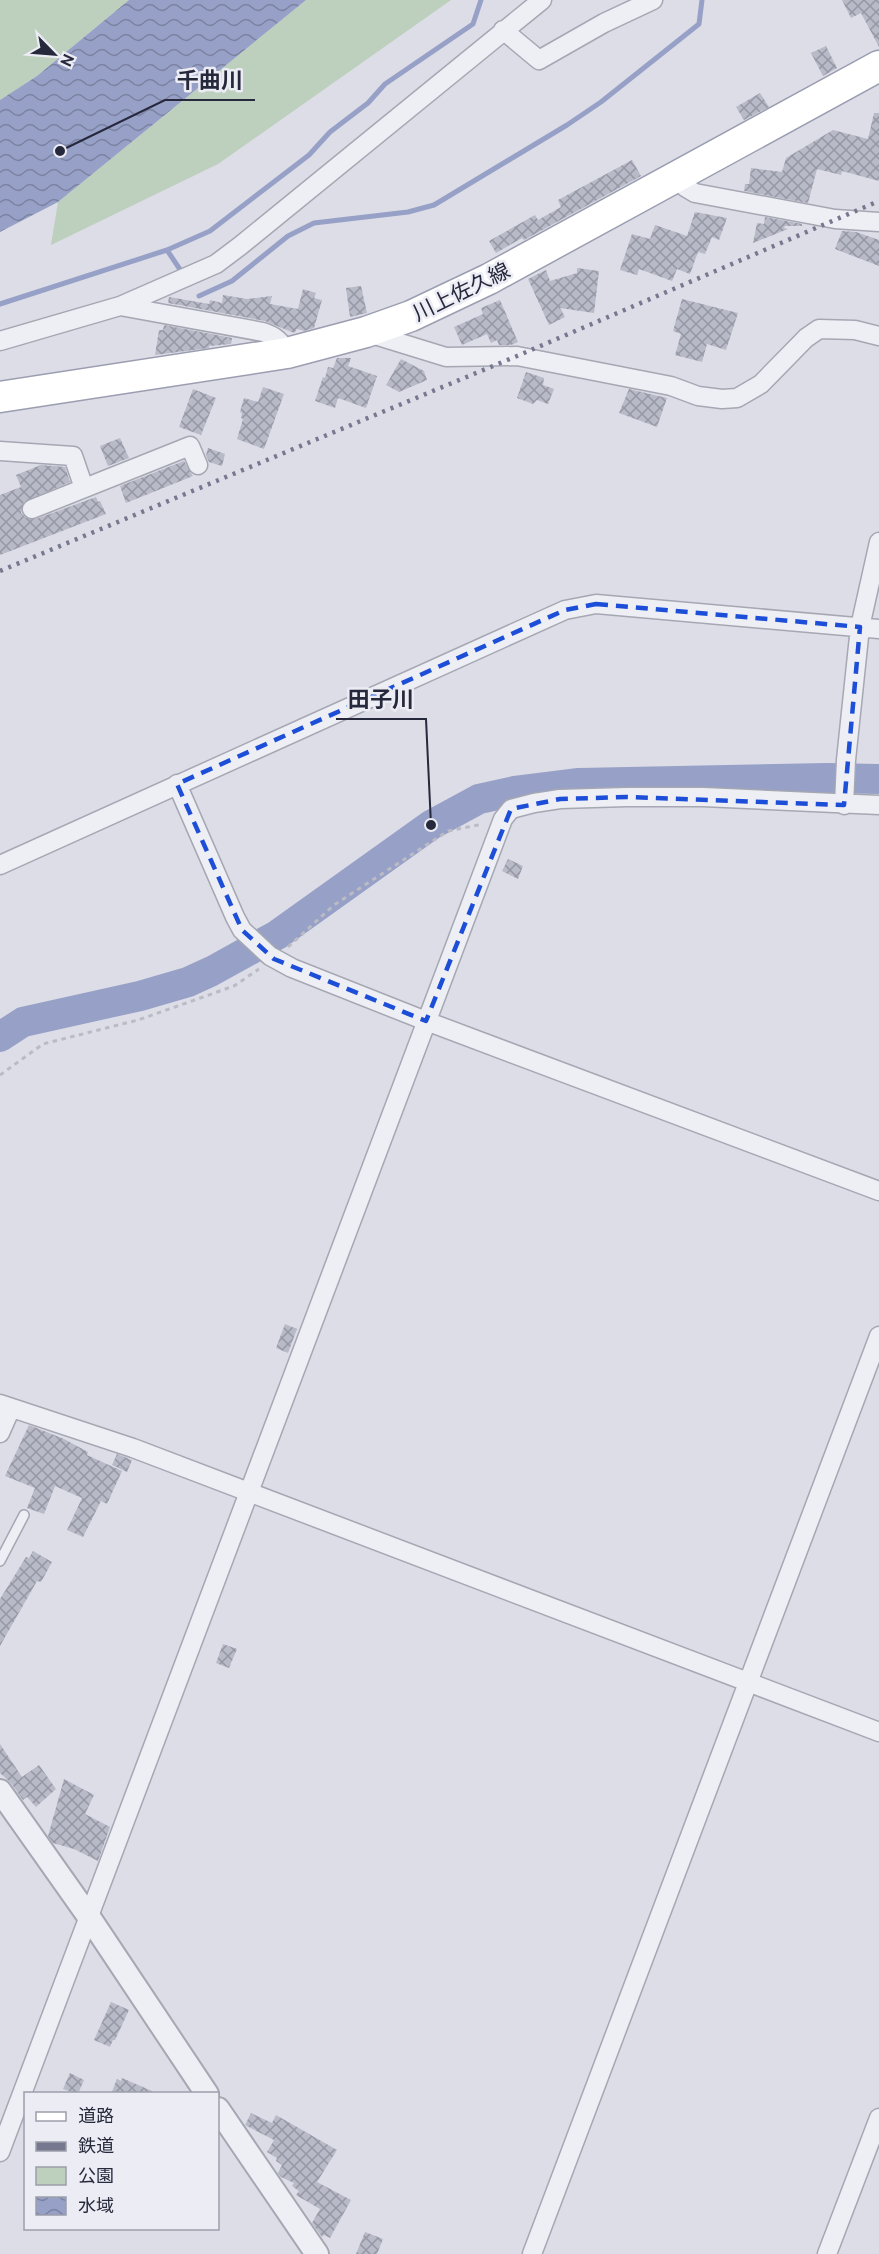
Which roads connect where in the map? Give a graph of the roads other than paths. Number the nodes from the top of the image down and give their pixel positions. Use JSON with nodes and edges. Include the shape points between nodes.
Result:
{"nodes":[{"id":1,"x":542,"y":0,"type":"edge"},
{"id":2,"x":654,"y":0,"type":"edge"},
{"id":3,"x":503,"y":30,"type":"junction"},
{"id":4,"x":879,"y":66,"type":"edge"},
{"id":5,"x":677,"y":177,"type":"junction"},
{"id":6,"x":879,"y":222,"type":"edge"},
{"id":7,"x":120,"y":306,"type":"junction"},
{"id":8,"x":366,"y":332,"type":"junction"},
{"id":9,"x":879,"y":336,"type":"edge"},
{"id":10,"x":0,"y":341,"type":"edge"},
{"id":11,"x":287,"y":353,"type":"junction"},
{"id":12,"x":0,"y":397,"type":"edge"},
{"id":13,"x":0,"y":451,"type":"edge"},
{"id":14,"x":198,"y":465,"type":"dead end"},
{"id":15,"x":84,"y":488,"type":"junction"},
{"id":16,"x":32,"y":509,"type":"dead end"},
{"id":17,"x":879,"y":542,"type":"edge"},
{"id":18,"x":860,"y":627,"type":"junction"},
{"id":19,"x":879,"y":629,"type":"edge"},
{"id":20,"x":177,"y":784,"type":"junction"},
{"id":21,"x":844,"y":800,"type":"junction"},
{"id":22,"x":879,"y":805,"type":"edge"},
{"id":23,"x":0,"y":865,"type":"edge"},
{"id":24,"x":426,"y":1021,"type":"junction"},
{"id":25,"x":879,"y":1191,"type":"edge"},
{"id":26,"x":879,"y":1336,"type":"edge"},
{"id":27,"x":6,"y":1406,"type":"edge"},
{"id":28,"x":0,"y":1432,"type":"edge"},
{"id":29,"x":250,"y":1493,"type":"junction"},
{"id":30,"x":24,"y":1515,"type":"dead end"},
{"id":31,"x":0,"y":1561,"type":"edge"},
{"id":32,"x":750,"y":1683,"type":"junction"},
{"id":33,"x":879,"y":1732,"type":"edge"},
{"id":34,"x":0,"y":1791,"type":"edge"},
{"id":35,"x":88,"y":1917,"type":"junction"},
{"id":36,"x":206,"y":2092,"type":"edge"},
{"id":37,"x":219,"y":2110,"type":"edge"},
{"id":38,"x":879,"y":2118,"type":"edge"},
{"id":39,"x":0,"y":2152,"type":"edge"},
{"id":40,"x":317,"y":2254,"type":"edge"},
{"id":41,"x":532,"y":2254,"type":"edge"},
{"id":42,"x":826,"y":2254,"type":"edge"}],
"edges":[{"from":1,"to":3,"type":"street"},
{"from":2,"to":3,"type":"street","via":[[539,60]]},
{"from":3,"to":7,"type":"street","via":[[216,264]]},
{"from":4,"to":5,"type":"main road","name":"川上佐久線"},
{"from":5,"to":6,"type":"street","via":[[695,193],[835,219]]},
{"from":5,"to":8,"type":"main road","name":"川上佐久線","via":[[489,279]]},
{"from":7,"to":10,"type":"street"},
{"from":7,"to":11,"type":"street","via":[[263,332],[273,335]]},
{"from":8,"to":9,"type":"street","via":[[446,357],[517,356],[722,399],[737,398],[761,384],[819,329],[855,330]]},
{"from":8,"to":11,"type":"main road","name":"川上佐久線"},
{"from":11,"to":12,"type":"main road","name":"川上佐久線"},
{"from":13,"to":15,"type":"street","via":[[73,456]]},
{"from":14,"to":15,"type":"street","via":[[190,446]]},
{"from":15,"to":16,"type":"street"},
{"from":17,"to":18,"type":"street"},
{"from":18,"to":19,"type":"street"},
{"from":18,"to":20,"type":"street","via":[[596,604],[566,610]]},
{"from":18,"to":21,"type":"street"},
{"from":20,"to":23,"type":"street"},
{"from":20,"to":24,"type":"street","via":[[242,930],[270,956],[292,968]]},
{"from":21,"to":22,"type":"street"},
{"from":21,"to":24,"type":"street","via":[[627,797],[560,799],[511,809],[503,819]]},
{"from":24,"to":25,"type":"street"},
{"from":24,"to":29,"type":"street"},
{"from":26,"to":32,"type":"street"},
{"from":27,"to":28,"type":"street"},
{"from":27,"to":29,"type":"street","via":[[133,1448]]},
{"from":29,"to":32,"type":"street"},
{"from":29,"to":35,"type":"street"},
{"from":30,"to":31,"type":"lane"},
{"from":32,"to":33,"type":"street"},
{"from":32,"to":41,"type":"street"},
{"from":34,"to":35,"type":"street"},
{"from":35,"to":36,"type":"street"},
{"from":35,"to":39,"type":"street"},
{"from":37,"to":40,"type":"street"},
{"from":38,"to":42,"type":"street"}]}
